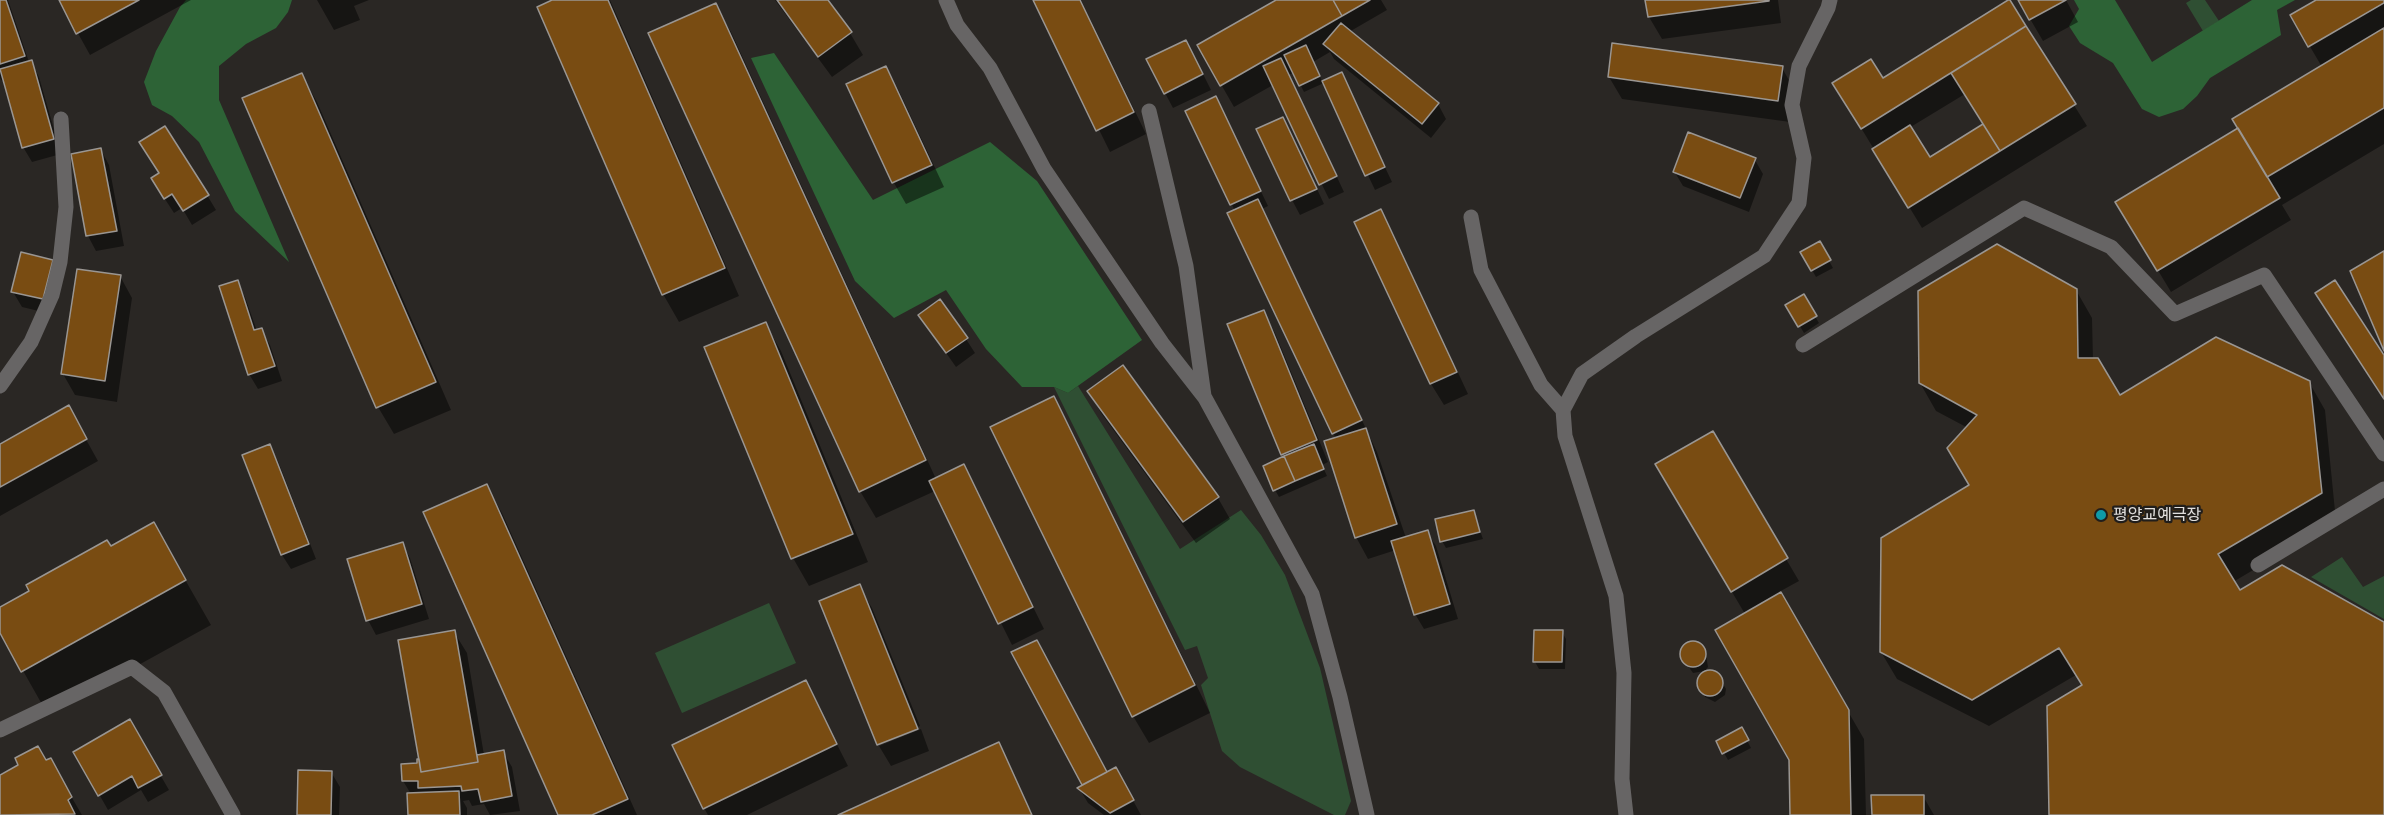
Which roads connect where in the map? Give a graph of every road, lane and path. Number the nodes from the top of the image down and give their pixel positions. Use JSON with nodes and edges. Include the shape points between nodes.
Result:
{"nodes":[{"id":1,"x":946,"y":0,"type":"edge"},
{"id":2,"x":1830,"y":0,"type":"edge"},
{"id":3,"x":1149,"y":111,"type":"dead end"},
{"id":4,"x":61,"y":119,"type":"dead end"},
{"id":5,"x":1471,"y":217,"type":"dead end"},
{"id":6,"x":1803,"y":345,"type":"dead end"},
{"id":7,"x":0,"y":386,"type":"edge"},
{"id":8,"x":1205,"y":398,"type":"junction"},
{"id":9,"x":1563,"y":410,"type":"junction"},
{"id":10,"x":2384,"y":454,"type":"edge"},
{"id":11,"x":2384,"y":489,"type":"edge"},
{"id":12,"x":2258,"y":565,"type":"dead end"},
{"id":13,"x":0,"y":730,"type":"edge"},
{"id":14,"x":233,"y":815,"type":"edge"},
{"id":15,"x":1367,"y":815,"type":"edge"},
{"id":16,"x":1626,"y":815,"type":"edge"}],
"edges":[{"from":1,"to":8,"type":"street","via":[[957,25],[990,68],[1044,169],[1162,343]]},
{"from":2,"to":9,"type":"street","via":[[1799,66],[1792,105],[1804,158],[1799,202],[1770,247],[1764,256],[1582,374]]},
{"from":3,"to":8,"type":"street","via":[[1186,266]]},
{"from":4,"to":7,"type":"street","via":[[66,207],[60,262],[52,295],[31,342]]},
{"from":5,"to":9,"type":"street","via":[[1482,270],[1541,385]]},
{"from":6,"to":10,"type":"street","via":[[2024,207],[2111,247],[2175,314],[2264,275]]},
{"from":8,"to":15,"type":"street","via":[[1312,594]]},
{"from":9,"to":16,"type":"street","via":[[1565,436],[1616,596],[1624,673],[1622,779]]},
{"from":11,"to":12,"type":"street"},
{"from":13,"to":14,"type":"street","via":[[132,667],[164,692]]}]}
